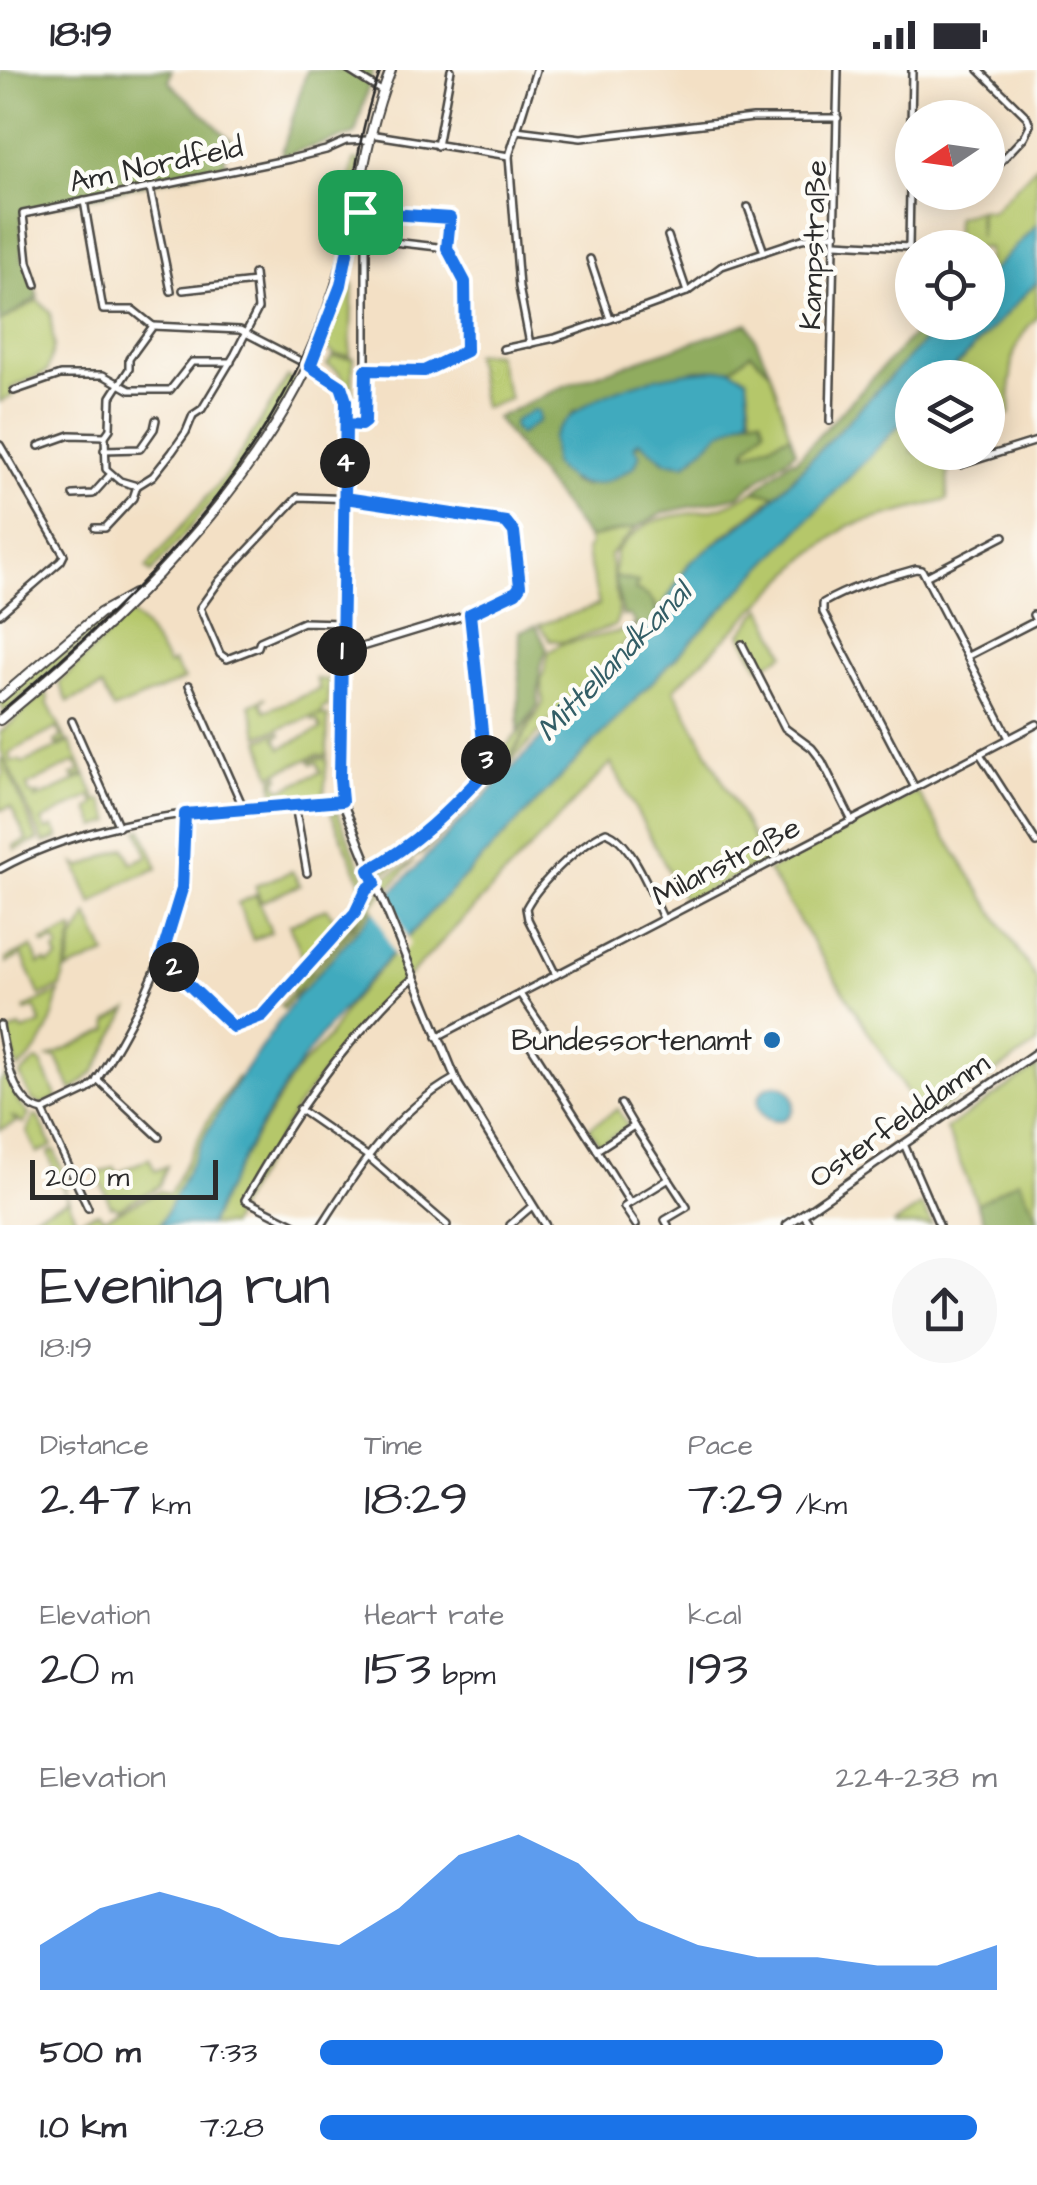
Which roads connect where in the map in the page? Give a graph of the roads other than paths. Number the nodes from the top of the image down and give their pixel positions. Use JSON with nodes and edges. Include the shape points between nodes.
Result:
{"nodes":[{"id":1,"x":348,"y":70,"type":"edge"},
{"id":2,"x":391,"y":70,"type":"edge"},
{"id":3,"x":451,"y":70,"type":"edge"},
{"id":4,"x":536,"y":70,"type":"edge"},
{"id":5,"x":838,"y":70,"type":"edge"},
{"id":6,"x":912,"y":70,"type":"edge"},
{"id":7,"x":978,"y":70,"type":"edge"},
{"id":8,"x":383,"y":92,"type":"junction"},
{"id":9,"x":838,"y":118,"type":"junction"},
{"id":10,"x":1033,"y":125,"type":"edge"},
{"id":11,"x":516,"y":130,"type":"junction"},
{"id":12,"x":369,"y":137,"type":"junction"},
{"id":13,"x":437,"y":146,"type":"junction"},
{"id":14,"x":509,"y":156,"type":"junction"},
{"id":15,"x":1005,"y":157,"type":"edge"},
{"id":16,"x":150,"y":188,"type":"junction"},
{"id":17,"x":84,"y":202,"type":"junction"},
{"id":18,"x":748,"y":207,"type":"dead end"},
{"id":19,"x":355,"y":211,"type":"junction"},
{"id":20,"x":910,"y":230,"type":"edge"},
{"id":21,"x":334,"y":231,"type":"dead end"},
{"id":22,"x":351,"y":234,"type":"junction"},
{"id":23,"x":836,"y":234,"type":"junction"},
{"id":24,"x":668,"y":236,"type":"dead end"},
{"id":25,"x":836,"y":243,"type":"junction"},
{"id":26,"x":447,"y":248,"type":"junction"},
{"id":27,"x":895,"y":248,"type":"edge"},
{"id":28,"x":764,"y":252,"type":"junction"},
{"id":29,"x":590,"y":259,"type":"dead end"},
{"id":30,"x":36,"y":286,"type":"dead end"},
{"id":31,"x":183,"y":290,"type":"dead end"},
{"id":32,"x":171,"y":291,"type":"dead end"},
{"id":33,"x":687,"y":292,"type":"junction"},
{"id":34,"x":610,"y":319,"type":"junction"},
{"id":35,"x":153,"y":326,"type":"junction"},
{"id":36,"x":247,"y":333,"type":"junction"},
{"id":37,"x":530,"y":344,"type":"junction"},
{"id":38,"x":503,"y":349,"type":"dead end"},
{"id":39,"x":231,"y":362,"type":"junction"},
{"id":40,"x":310,"y":366,"type":"junction"},
{"id":41,"x":366,"y":370,"type":"junction"},
{"id":42,"x":119,"y":385,"type":"junction"},
{"id":43,"x":14,"y":391,"type":"dead end"},
{"id":44,"x":156,"y":420,"type":"dead end"},
{"id":45,"x":830,"y":421,"type":"dead end"},
{"id":46,"x":346,"y":424,"type":"junction"},
{"id":47,"x":104,"y":436,"type":"junction"},
{"id":48,"x":1037,"y":441,"type":"edge"},
{"id":49,"x":0,"y":445,"type":"edge"},
{"id":50,"x":39,"y":446,"type":"dead end"},
{"id":51,"x":104,"y":450,"type":"junction"},
{"id":52,"x":1005,"y":453,"type":"edge"},
{"id":53,"x":111,"y":474,"type":"junction"},
{"id":54,"x":137,"y":486,"type":"junction"},
{"id":55,"x":73,"y":495,"type":"dead end"},
{"id":56,"x":345,"y":498,"type":"junction"},
{"id":57,"x":95,"y":528,"type":"dead end"},
{"id":58,"x":1004,"y":536,"type":"dead end"},
{"id":59,"x":927,"y":576,"type":"junction"},
{"id":60,"x":144,"y":589,"type":"junction"},
{"id":61,"x":0,"y":598,"type":"edge"},
{"id":62,"x":8,"y":608,"type":"junction"},
{"id":63,"x":0,"y":614,"type":"edge"},
{"id":64,"x":470,"y":614,"type":"junction"},
{"id":65,"x":1033,"y":615,"type":"dead end"},
{"id":66,"x":342,"y":623,"type":"junction"},
{"id":67,"x":742,"y":644,"type":"dead end"},
{"id":68,"x":342,"y":648,"type":"junction"},
{"id":69,"x":968,"y":656,"type":"junction"},
{"id":70,"x":189,"y":686,"type":"dead end"},
{"id":71,"x":0,"y":698,"type":"edge"},
{"id":72,"x":0,"y":720,"type":"edge"},
{"id":73,"x":72,"y":721,"type":"dead end"},
{"id":74,"x":1037,"y":724,"type":"edge"},
{"id":75,"x":1010,"y":738,"type":"junction"},
{"id":76,"x":980,"y":754,"type":"junction"},
{"id":77,"x":914,"y":788,"type":"junction"},
{"id":78,"x":342,"y":801,"type":"junction"},
{"id":79,"x":295,"y":806,"type":"junction"},
{"id":80,"x":241,"y":808,"type":"junction"},
{"id":81,"x":185,"y":814,"type":"junction"},
{"id":82,"x":852,"y":820,"type":"junction"},
{"id":83,"x":119,"y":827,"type":"junction"},
{"id":84,"x":1037,"y":844,"type":"edge"},
{"id":85,"x":0,"y":869,"type":"edge"},
{"id":86,"x":369,"y":870,"type":"junction"},
{"id":87,"x":307,"y":874,"type":"dead end"},
{"id":88,"x":375,"y":883,"type":"junction"},
{"id":89,"x":664,"y":918,"type":"junction"},
{"id":90,"x":161,"y":958,"type":"junction"},
{"id":91,"x":556,"y":975,"type":"junction"},
{"id":92,"x":414,"y":979,"type":"junction"},
{"id":93,"x":520,"y":994,"type":"junction"},
{"id":94,"x":0,"y":1026,"type":"edge"},
{"id":95,"x":436,"y":1037,"type":"junction"},
{"id":96,"x":1037,"y":1052,"type":"edge"},
{"id":97,"x":455,"y":1078,"type":"junction"},
{"id":98,"x":97,"y":1079,"type":"junction"},
{"id":99,"x":621,"y":1104,"type":"dead end"},
{"id":100,"x":300,"y":1109,"type":"junction"},
{"id":101,"x":44,"y":1111,"type":"junction"},
{"id":102,"x":634,"y":1126,"type":"junction"},
{"id":103,"x":159,"y":1137,"type":"dead end"},
{"id":104,"x":904,"y":1144,"type":"junction"},
{"id":105,"x":597,"y":1150,"type":"junction"},
{"id":106,"x":366,"y":1156,"type":"junction"},
{"id":107,"x":669,"y":1179,"type":"junction"},
{"id":108,"x":630,"y":1203,"type":"junction"},
{"id":109,"x":532,"y":1206,"type":"junction"},
{"id":110,"x":88,"y":1208,"type":"dead end"},
{"id":111,"x":804,"y":1214,"type":"junction"},
{"id":112,"x":294,"y":1225,"type":"edge"},
{"id":113,"x":322,"y":1225,"type":"edge"},
{"id":114,"x":447,"y":1225,"type":"edge"},
{"id":115,"x":510,"y":1225,"type":"edge"},
{"id":116,"x":544,"y":1225,"type":"edge"},
{"id":117,"x":636,"y":1225,"type":"edge"},
{"id":118,"x":668,"y":1225,"type":"edge"},
{"id":119,"x":787,"y":1225,"type":"edge"},
{"id":120,"x":811,"y":1225,"type":"edge"},
{"id":121,"x":939,"y":1225,"type":"edge"}],
"edges":[{"from":1,"to":8,"type":"street"},
{"from":2,"to":8,"type":"main road"},
{"from":3,"to":13,"type":"street"},
{"from":4,"to":11,"type":"street"},
{"from":5,"to":9,"type":"street","name":"Kampstraße"},
{"from":6,"to":20,"type":"street"},
{"from":7,"to":10,"type":"street"},
{"from":8,"to":12,"type":"main road"},
{"from":9,"to":11,"type":"street","via":[[750,118],[581,138]]},
{"from":9,"to":23,"type":"street","name":"Kampstraße"},
{"from":10,"to":15,"type":"street"},
{"from":11,"to":14,"type":"street"},
{"from":12,"to":13,"type":"street"},
{"from":12,"to":16,"type":"street","name":"Am Nordfeld"},
{"from":12,"to":19,"type":"main road"},
{"from":13,"to":14,"type":"street"},
{"from":14,"to":37,"type":"street"},
{"from":16,"to":17,"type":"street","name":"Am Nordfeld"},
{"from":16,"to":32,"type":"street"},
{"from":17,"to":30,"type":"street","name":"Am Nordfeld","via":[[23,214]]},
{"from":17,"to":35,"type":"street","via":[[103,310],[133,310]]},
{"from":18,"to":28,"type":"street"},
{"from":19,"to":22,"type":"main road"},
{"from":19,"to":26,"type":"street","via":[[450,218]]},
{"from":21,"to":22,"type":"street"},
{"from":22,"to":40,"type":"main road","via":[[341,285]]},
{"from":23,"to":25,"type":"street","name":"Kampstraße"},
{"from":23,"to":28,"type":"street"},
{"from":24,"to":33,"type":"street"},
{"from":25,"to":27,"type":"street"},
{"from":25,"to":45,"type":"street","name":"Kampstraße"},
{"from":26,"to":41,"type":"street","via":[[465,282],[466,351],[424,371]]},
{"from":26,"to":41,"type":"street","via":[[366,239]]},
{"from":28,"to":33,"type":"street","via":[[722,266]]},
{"from":29,"to":34,"type":"street"},
{"from":31,"to":36,"type":"street","via":[[255,278],[258,310]]},
{"from":33,"to":34,"type":"street"},
{"from":34,"to":37,"type":"street"},
{"from":35,"to":36,"type":"street"},
{"from":35,"to":42,"type":"street"},
{"from":36,"to":39,"type":"street"},
{"from":36,"to":40,"type":"street"},
{"from":37,"to":38,"type":"street"},
{"from":39,"to":42,"type":"street","via":[[192,362],[170,390]]},
{"from":39,"to":54,"type":"street","via":[[172,452]]},
{"from":40,"to":46,"type":"street","via":[[341,386]]},
{"from":40,"to":60,"type":"main road","via":[[231,487]]},
{"from":41,"to":46,"type":"street","via":[[365,422]]},
{"from":42,"to":43,"type":"street","via":[[103,376],[60,375]]},
{"from":42,"to":47,"type":"street"},
{"from":44,"to":51,"type":"street","via":[[140,449]]},
{"from":46,"to":56,"type":"street"},
{"from":47,"to":50,"type":"street","via":[[70,436]]},
{"from":47,"to":51,"type":"street"},
{"from":48,"to":52,"type":"street"},
{"from":49,"to":62,"type":"street","via":[[64,555]]},
{"from":51,"to":53,"type":"street"},
{"from":53,"to":54,"type":"street"},
{"from":53,"to":55,"type":"street","via":[[93,494]]},
{"from":54,"to":57,"type":"street","via":[[105,528]]},
{"from":56,"to":64,"type":"street","via":[[506,522],[514,532],[520,588]]},
{"from":56,"to":66,"type":"street"},
{"from":56,"to":66,"type":"street","via":[[298,497],[200,608],[226,658],[303,622]]},
{"from":58,"to":59,"type":"street"},
{"from":59,"to":69,"type":"street"},
{"from":59,"to":77,"type":"street","via":[[916,568],[858,586],[824,604],[823,612]]},
{"from":60,"to":71,"type":"main road","via":[[100,613]]},
{"from":60,"to":72,"type":"main road"},
{"from":61,"to":62,"type":"street"},
{"from":62,"to":63,"type":"street"},
{"from":64,"to":68,"type":"street"},
{"from":64,"to":86,"type":"street","via":[[486,771],[418,839]]},
{"from":65,"to":69,"type":"street","via":[[1036,621]]},
{"from":66,"to":68,"type":"street"},
{"from":67,"to":82,"type":"street","via":[[785,728],[822,760]]},
{"from":68,"to":78,"type":"street"},
{"from":69,"to":75,"type":"street"},
{"from":70,"to":80,"type":"street"},
{"from":73,"to":83,"type":"street"},
{"from":74,"to":75,"type":"street","name":"Milanstraße"},
{"from":75,"to":76,"type":"street","name":"Milanstraße"},
{"from":76,"to":77,"type":"street","name":"Milanstraße"},
{"from":76,"to":84,"type":"street"},
{"from":77,"to":82,"type":"street","name":"Milanstraße"},
{"from":78,"to":79,"type":"street"},
{"from":78,"to":86,"type":"street"},
{"from":79,"to":80,"type":"street"},
{"from":79,"to":87,"type":"street"},
{"from":80,"to":81,"type":"street"},
{"from":81,"to":83,"type":"street"},
{"from":81,"to":90,"type":"street","via":[[182,889]]},
{"from":82,"to":89,"type":"street","name":"Milanstraße"},
{"from":83,"to":85,"type":"street"},
{"from":86,"to":88,"type":"street"},
{"from":88,"to":90,"type":"street","via":[[262,1016],[239,1026]]},
{"from":88,"to":92,"type":"street"},
{"from":89,"to":91,"type":"street","name":"Milanstraße"},
{"from":89,"to":91,"type":"street","via":[[632,855],[604,832],[526,908]]},
{"from":90,"to":98,"type":"street"},
{"from":91,"to":93,"type":"street","name":"Milanstraße"},
{"from":92,"to":95,"type":"street"},
{"from":92,"to":100,"type":"street","via":[[355,1037]]},
{"from":93,"to":95,"type":"street","name":"Milanstraße"},
{"from":93,"to":105,"type":"street","via":[[546,1034],[530,1045]]},
{"from":94,"to":101,"type":"street","via":[[24,1099]]},
{"from":95,"to":97,"type":"street"},
{"from":96,"to":104,"type":"street","name":"Osterfelddamm"},
{"from":97,"to":106,"type":"street"},
{"from":97,"to":109,"type":"street"},
{"from":98,"to":101,"type":"street"},
{"from":98,"to":103,"type":"street"},
{"from":99,"to":102,"type":"street"},
{"from":100,"to":106,"type":"street"},
{"from":100,"to":112,"type":"street","via":[[245,1200]]},
{"from":101,"to":110,"type":"street"},
{"from":102,"to":105,"type":"street"},
{"from":102,"to":107,"type":"street"},
{"from":104,"to":111,"type":"street","name":"Osterfelddamm"},
{"from":104,"to":121,"type":"street"},
{"from":105,"to":108,"type":"street"},
{"from":106,"to":113,"type":"street"},
{"from":106,"to":114,"type":"street"},
{"from":107,"to":108,"type":"street"},
{"from":107,"to":118,"type":"street","via":[[687,1206],[665,1220]]},
{"from":108,"to":117,"type":"street","via":[[624,1207]]},
{"from":109,"to":115,"type":"street"},
{"from":109,"to":116,"type":"street"},
{"from":111,"to":119,"type":"street","name":"Osterfelddamm"},
{"from":111,"to":120,"type":"street"}]}
